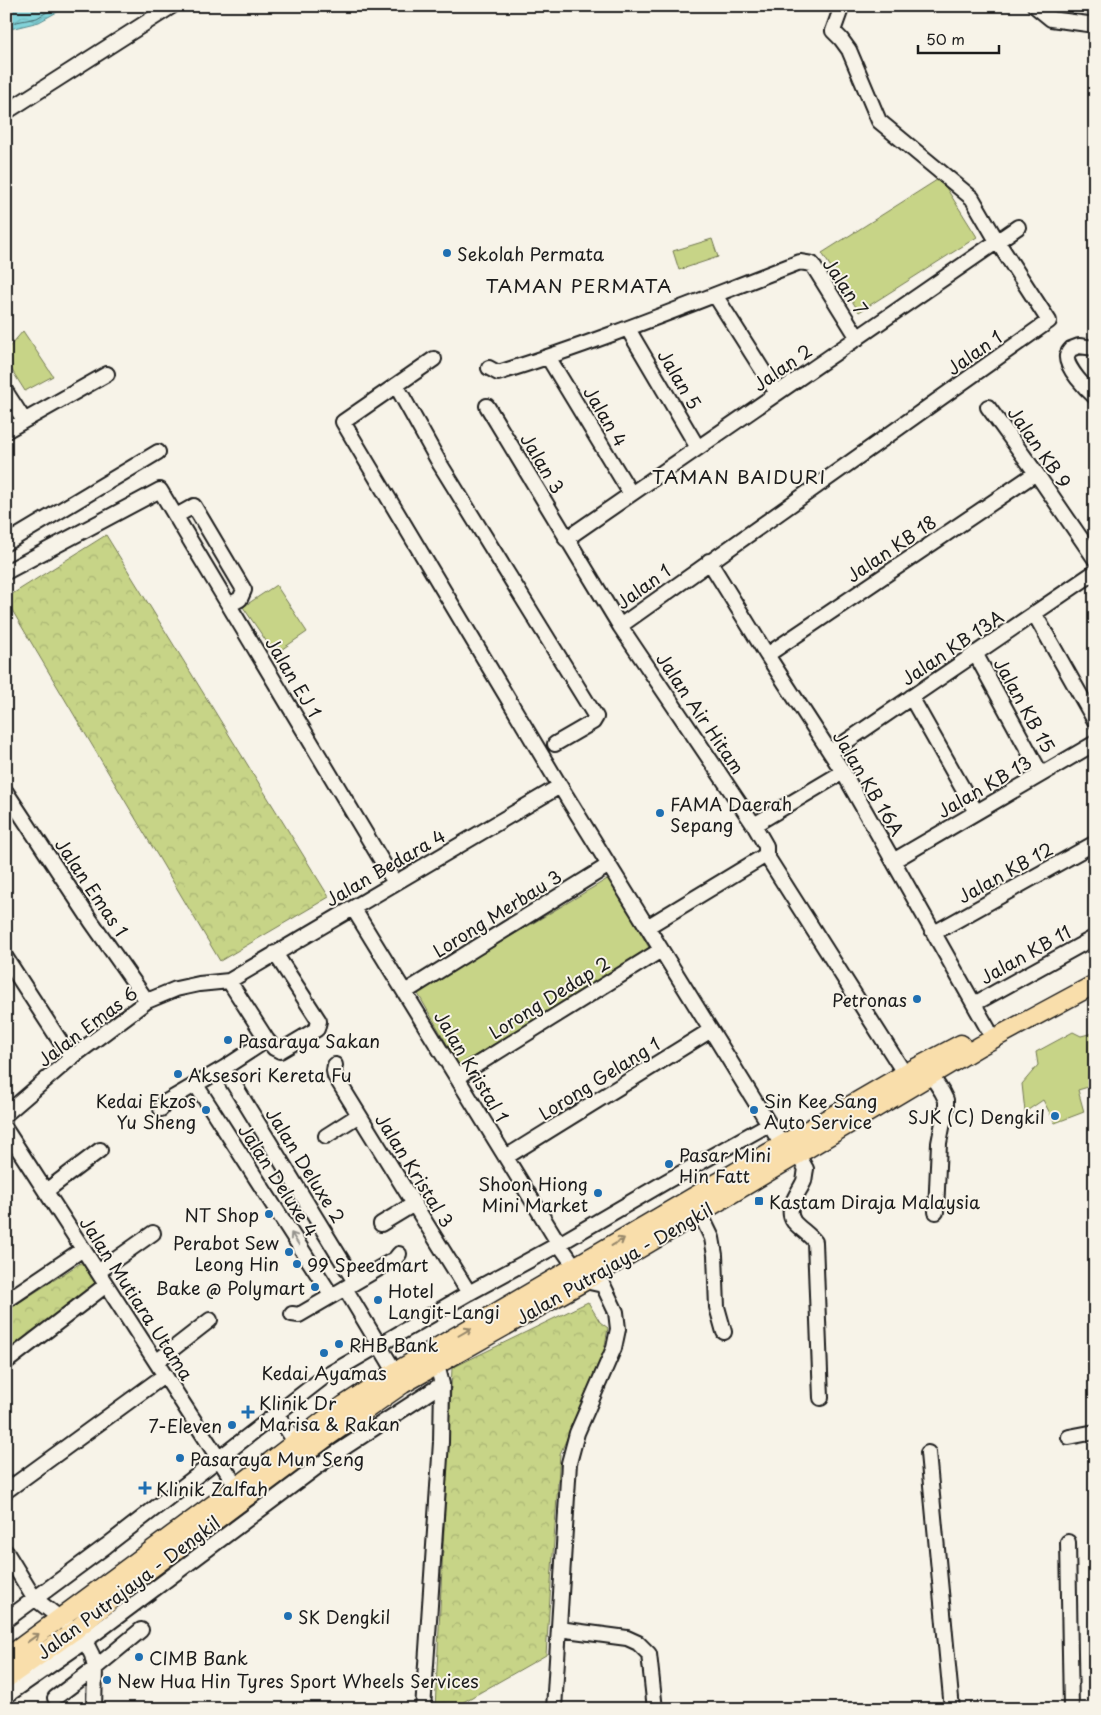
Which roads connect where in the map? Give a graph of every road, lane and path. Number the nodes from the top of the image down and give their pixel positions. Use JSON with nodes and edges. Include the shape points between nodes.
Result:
{"nodes":[{"id":1,"x":172,"y":6,"type":"edge"},
{"id":2,"x":842,"y":6,"type":"edge"},
{"id":3,"x":1035,"y":6,"type":"edge"},
{"id":4,"x":1095,"y":25,"type":"edge"},
{"id":5,"x":6,"y":112,"type":"edge"},
{"id":6,"x":1018,"y":226,"type":"dead end"},
{"id":7,"x":997,"y":241,"type":"junction"},
{"id":8,"x":714,"y":294,"type":"junction"},
{"id":9,"x":628,"y":329,"type":"junction"},
{"id":10,"x":858,"y":338,"type":"junction"},
{"id":11,"x":1095,"y":348,"type":"edge"},
{"id":12,"x":548,"y":357,"type":"junction"},
{"id":13,"x":434,"y":359,"type":"dead end"},
{"id":14,"x":489,"y":368,"type":"dead end"},
{"id":15,"x":107,"y":374,"type":"dead end"},
{"id":16,"x":396,"y":385,"type":"junction"},
{"id":17,"x":6,"y":392,"type":"edge"},
{"id":18,"x":777,"y":394,"type":"junction"},
{"id":19,"x":1095,"y":397,"type":"edge"},
{"id":20,"x":487,"y":406,"type":"dead end"},
{"id":21,"x":988,"y":407,"type":"dead end"},
{"id":22,"x":24,"y":420,"type":"junction"},
{"id":23,"x":6,"y":430,"type":"edge"},
{"id":24,"x":698,"y":448,"type":"junction"},
{"id":25,"x":158,"y":452,"type":"dead end"},
{"id":26,"x":1036,"y":473,"type":"junction"},
{"id":27,"x":631,"y":494,"type":"junction"},
{"id":28,"x":176,"y":516,"type":"junction"},
{"id":29,"x":566,"y":539,"type":"junction"},
{"id":30,"x":6,"y":543,"type":"edge"},
{"id":31,"x":1095,"y":559,"type":"edge"},
{"id":32,"x":709,"y":561,"type":"junction"},
{"id":33,"x":7,"y":571,"type":"edge"},
{"id":34,"x":1095,"y":572,"type":"edge"},
{"id":35,"x":229,"y":605,"type":"junction"},
{"id":36,"x":1034,"y":613,"type":"junction"},
{"id":37,"x":620,"y":626,"type":"junction"},
{"id":38,"x":975,"y":653,"type":"junction"},
{"id":39,"x":767,"y":655,"type":"junction"},
{"id":40,"x":911,"y":697,"type":"junction"},
{"id":41,"x":1095,"y":721,"type":"edge"},
{"id":42,"x":555,"y":744,"type":"dead end"},
{"id":43,"x":1095,"y":744,"type":"edge"},
{"id":44,"x":830,"y":752,"type":"junction"},
{"id":45,"x":843,"y":772,"type":"junction"},
{"id":46,"x":1041,"y":774,"type":"junction"},
{"id":47,"x":560,"y":786,"type":"junction"},
{"id":48,"x":6,"y":792,"type":"edge"},
{"id":49,"x":976,"y":812,"type":"junction"},
{"id":50,"x":754,"y":825,"type":"junction"},
{"id":51,"x":1095,"y":843,"type":"edge"},
{"id":52,"x":766,"y":855,"type":"junction"},
{"id":53,"x":893,"y":861,"type":"junction"},
{"id":54,"x":609,"y":866,"type":"junction"},
{"id":55,"x":395,"y":883,"type":"junction"},
{"id":56,"x":353,"y":908,"type":"junction"},
{"id":57,"x":647,"y":927,"type":"junction"},
{"id":58,"x":934,"y":934,"type":"junction"},
{"id":59,"x":1095,"y":937,"type":"edge"},
{"id":60,"x":661,"y":950,"type":"junction"},
{"id":61,"x":275,"y":954,"type":"junction"},
{"id":62,"x":6,"y":958,"type":"edge"},
{"id":63,"x":1095,"y":971,"type":"edge"},
{"id":64,"x":229,"y":981,"type":"junction"},
{"id":65,"x":1095,"y":984,"type":"edge"},
{"id":66,"x":405,"y":992,"type":"junction"},
{"id":67,"x":147,"y":1001,"type":"junction"},
{"id":68,"x":974,"y":1004,"type":"junction"},
{"id":69,"x":711,"y":1030,"type":"junction"},
{"id":70,"x":988,"y":1030,"type":"junction"},
{"id":71,"x":267,"y":1040,"type":"junction"},
{"id":72,"x":71,"y":1058,"type":"junction"},
{"id":73,"x":335,"y":1065,"type":"dead end"},
{"id":74,"x":224,"y":1068,"type":"junction"},
{"id":75,"x":931,"y":1075,"type":"junction"},
{"id":76,"x":457,"y":1077,"type":"junction"},
{"id":77,"x":908,"y":1080,"type":"junction"},
{"id":78,"x":196,"y":1085,"type":"junction"},
{"id":79,"x":162,"y":1109,"type":"dead end"},
{"id":80,"x":6,"y":1114,"type":"edge"},
{"id":81,"x":359,"y":1115,"type":"junction"},
{"id":82,"x":768,"y":1124,"type":"junction"},
{"id":83,"x":6,"y":1130,"type":"edge"},
{"id":84,"x":326,"y":1136,"type":"dead end"},
{"id":85,"x":782,"y":1145,"type":"junction"},
{"id":86,"x":100,"y":1150,"type":"dead end"},
{"id":87,"x":798,"y":1155,"type":"junction"},
{"id":88,"x":506,"y":1157,"type":"junction"},
{"id":89,"x":46,"y":1191,"type":"junction"},
{"id":90,"x":414,"y":1204,"type":"junction"},
{"id":91,"x":700,"y":1212,"type":"junction"},
{"id":92,"x":936,"y":1212,"type":"dead end"},
{"id":93,"x":381,"y":1224,"type":"dead end"},
{"id":94,"x":153,"y":1233,"type":"dead end"},
{"id":95,"x":559,"y":1244,"type":"junction"},
{"id":96,"x":83,"y":1249,"type":"junction"},
{"id":97,"x":399,"y":1254,"type":"dead end"},
{"id":98,"x":98,"y":1272,"type":"junction"},
{"id":99,"x":581,"y":1274,"type":"junction"},
{"id":100,"x":106,"y":1285,"type":"junction"},
{"id":101,"x":350,"y":1285,"type":"junction"},
{"id":102,"x":469,"y":1293,"type":"junction"},
{"id":103,"x":331,"y":1295,"type":"junction"},
{"id":104,"x":6,"y":1301,"type":"edge"},
{"id":105,"x":292,"y":1314,"type":"dead end"},
{"id":106,"x":210,"y":1320,"type":"dead end"},
{"id":107,"x":724,"y":1332,"type":"dead end"},
{"id":108,"x":379,"y":1345,"type":"junction"},
{"id":109,"x":8,"y":1357,"type":"edge"},
{"id":110,"x":156,"y":1362,"type":"junction"},
{"id":111,"x":437,"y":1365,"type":"junction"},
{"id":112,"x":165,"y":1375,"type":"junction"},
{"id":113,"x":399,"y":1378,"type":"junction"},
{"id":114,"x":442,"y":1384,"type":"junction"},
{"id":115,"x":821,"y":1398,"type":"dead end"},
{"id":116,"x":277,"y":1414,"type":"junction"},
{"id":117,"x":1095,"y":1432,"type":"edge"},
{"id":118,"x":1069,"y":1437,"type":"dead end"},
{"id":119,"x":295,"y":1442,"type":"junction"},
{"id":120,"x":928,"y":1453,"type":"dead end"},
{"id":121,"x":219,"y":1460,"type":"junction"},
{"id":122,"x":237,"y":1487,"type":"junction"},
{"id":123,"x":6,"y":1491,"type":"edge"},
{"id":124,"x":1068,"y":1542,"type":"dead end"},
{"id":125,"x":6,"y":1552,"type":"edge"},
{"id":126,"x":137,"y":1579,"type":"junction"},
{"id":127,"x":148,"y":1595,"type":"junction"},
{"id":128,"x":34,"y":1598,"type":"junction"},
{"id":129,"x":61,"y":1619,"type":"junction"},
{"id":130,"x":6,"y":1620,"type":"edge"},
{"id":131,"x":559,"y":1629,"type":"junction"},
{"id":132,"x":141,"y":1630,"type":"dead end"},
{"id":133,"x":79,"y":1636,"type":"junction"},
{"id":134,"x":95,"y":1668,"type":"junction"},
{"id":135,"x":12,"y":1674,"type":"edge"},
{"id":136,"x":6,"y":1696,"type":"edge"},
{"id":137,"x":55,"y":1698,"type":"dead end"},
{"id":138,"x":94,"y":1709,"type":"edge"},
{"id":139,"x":423,"y":1709,"type":"edge"},
{"id":140,"x":554,"y":1709,"type":"edge"},
{"id":141,"x":655,"y":1709,"type":"edge"},
{"id":142,"x":952,"y":1709,"type":"edge"},
{"id":143,"x":1071,"y":1709,"type":"edge"}],
"edges":[{"from":1,"to":5,"type":"street"},
{"from":2,"to":7,"type":"street","name":"Jalan 1","via":[[833,31],[849,50],[879,121],[972,198]]},
{"from":3,"to":4,"type":"street","via":[[1051,20]]},
{"from":6,"to":7,"type":"street","name":"Jalan 2"},
{"from":7,"to":10,"type":"street","name":"Jalan 2"},
{"from":7,"to":32,"type":"street","name":"Jalan 1","via":[[1049,322]]},
{"from":8,"to":9,"type":"street"},
{"from":8,"to":10,"type":"street","name":"Jalan 7","via":[[800,262],[812,264]]},
{"from":8,"to":18,"type":"street"},
{"from":9,"to":12,"type":"street"},
{"from":9,"to":24,"type":"street","name":"Jalan 5"},
{"from":10,"to":18,"type":"street","name":"Jalan 2"},
{"from":11,"to":19,"type":"street","via":[[1079,346],[1067,355],[1077,378]]},
{"from":12,"to":14,"type":"street","via":[[498,372]]},
{"from":12,"to":27,"type":"street","name":"Jalan 4"},
{"from":13,"to":16,"type":"street"},
{"from":15,"to":22,"type":"street"},
{"from":16,"to":42,"type":"street","via":[[440,464],[596,717],[593,722]]},
{"from":16,"to":47,"type":"street","via":[[343,422]]},
{"from":17,"to":22,"type":"street"},
{"from":18,"to":24,"type":"street","name":"Jalan 2"},
{"from":20,"to":29,"type":"street","name":"Jalan 3"},
{"from":21,"to":26,"type":"street","name":"Jalan KB 9"},
{"from":22,"to":23,"type":"street"},
{"from":24,"to":27,"type":"street","name":"Jalan 2"},
{"from":25,"to":30,"type":"street"},
{"from":26,"to":31,"type":"street","name":"Jalan KB 9"},
{"from":26,"to":39,"type":"street","name":"Jalan KB 18"},
{"from":27,"to":29,"type":"street","name":"Jalan 2"},
{"from":28,"to":33,"type":"street","name":"Jalan EJ 1","via":[[160,490]]},
{"from":28,"to":35,"type":"street","name":"Jalan EJ 1"},
{"from":28,"to":35,"type":"street","via":[[194,506],[244,590],[240,598]]},
{"from":29,"to":37,"type":"street","name":"Jalan Air Hitam"},
{"from":32,"to":37,"type":"street","name":"Jalan 1"},
{"from":32,"to":39,"type":"street","name":"Jalan KB 16A"},
{"from":34,"to":36,"type":"street","name":"Jalan KB 13A"},
{"from":35,"to":55,"type":"street","name":"Jalan EJ 1"},
{"from":36,"to":38,"type":"street","name":"Jalan KB 13A"},
{"from":36,"to":41,"type":"street"},
{"from":37,"to":50,"type":"street","name":"Jalan Air Hitam"},
{"from":38,"to":40,"type":"street","name":"Jalan KB 13A"},
{"from":38,"to":46,"type":"street","name":"Jalan KB 15"},
{"from":39,"to":44,"type":"street","name":"Jalan KB 16A"},
{"from":40,"to":44,"type":"street","name":"Jalan KB 13A"},
{"from":40,"to":49,"type":"street"},
{"from":43,"to":46,"type":"street","name":"Jalan KB 13"},
{"from":44,"to":45,"type":"street","name":"Jalan KB 16A"},
{"from":45,"to":50,"type":"street"},
{"from":45,"to":53,"type":"street","name":"Jalan KB 16A"},
{"from":46,"to":49,"type":"street","name":"Jalan KB 13"},
{"from":47,"to":54,"type":"street"},
{"from":47,"to":55,"type":"street","name":"Jalan Bedara 4"},
{"from":48,"to":67,"type":"street","name":"Jalan Emas 1"},
{"from":49,"to":53,"type":"street","name":"Jalan KB 13"},
{"from":50,"to":52,"type":"street","name":"Jalan Air Hitam","via":[[766,846]]},
{"from":51,"to":58,"type":"street","name":"Jalan KB 12"},
{"from":52,"to":57,"type":"street"},
{"from":52,"to":77,"type":"street","name":"Jalan Air Hitam"},
{"from":53,"to":58,"type":"street","name":"Jalan KB 16A"},
{"from":54,"to":57,"type":"street"},
{"from":54,"to":66,"type":"street","name":"Lorong Merbau 3"},
{"from":55,"to":56,"type":"street","name":"Jalan Bedara 4"},
{"from":56,"to":61,"type":"street","name":"Jalan Bedara 4"},
{"from":56,"to":66,"type":"street","name":"Jalan Kristal 1"},
{"from":57,"to":60,"type":"street"},
{"from":58,"to":68,"type":"street","name":"Jalan KB 16A"},
{"from":59,"to":68,"type":"street","name":"Jalan KB 11"},
{"from":60,"to":69,"type":"street"},
{"from":60,"to":76,"type":"street","name":"Lorong Dedap 2"},
{"from":61,"to":64,"type":"street","name":"Jalan Bedara 4"},
{"from":61,"to":71,"type":"street","via":[[319,1021],[316,1029],[280,1052]]},
{"from":62,"to":72,"type":"street"},
{"from":63,"to":70,"type":"main road"},
{"from":64,"to":67,"type":"street","name":"Jalan Emas 6","via":[[176,989]]},
{"from":64,"to":71,"type":"street"},
{"from":65,"to":75,"type":"main road"},
{"from":66,"to":76,"type":"street","name":"Jalan Kristal 1"},
{"from":67,"to":72,"type":"street","name":"Jalan Emas 6"},
{"from":68,"to":70,"type":"street","name":"Jalan KB 16A"},
{"from":69,"to":82,"type":"street"},
{"from":69,"to":88,"type":"street","name":"Lorong Gelang 1"},
{"from":70,"to":77,"type":"main road"},
{"from":71,"to":74,"type":"street"},
{"from":72,"to":80,"type":"street","name":"Jalan Emas 6"},
{"from":73,"to":81,"type":"street","name":"Jalan Kristal 3","via":[[335,1076]]},
{"from":74,"to":78,"type":"street"},
{"from":74,"to":101,"type":"street","name":"Jalan Deluxe 2"},
{"from":75,"to":77,"type":"main road"},
{"from":75,"to":92,"type":"street","via":[[946,1100],[938,1143]]},
{"from":76,"to":88,"type":"street","name":"Jalan Kristal 1"},
{"from":77,"to":85,"type":"main road","name":"Jalan Putrajaya - Dengkil"},
{"from":77,"to":87,"type":"main road","name":"Jalan Putrajaya - Dengkil"},
{"from":78,"to":79,"type":"street","via":[[164,1103]]},
{"from":103,"to":78,"type":"street","name":"Jalan Deluxe 4","one_way":true},
{"from":81,"to":84,"type":"street"},
{"from":81,"to":90,"type":"street","name":"Jalan Kristal 3"},
{"from":82,"to":85,"type":"street"},
{"from":82,"to":95,"type":"street"},
{"from":83,"to":89,"type":"street","name":"Jalan Mutiara Utama"},
{"from":99,"to":85,"type":"main road","name":"Jalan Putrajaya - Dengkil","one_way":true},
{"from":86,"to":89,"type":"street"},
{"from":87,"to":91,"type":"main road","name":"Jalan Putrajaya - Dengkil"},
{"from":87,"to":115,"type":"street","via":[[806,1169],[791,1208],[791,1217],[815,1242]]},
{"from":88,"to":95,"type":"street","name":"Jalan Kristal 1"},
{"from":89,"to":96,"type":"street","name":"Jalan Mutiara Utama"},
{"from":90,"to":93,"type":"street"},
{"from":90,"to":102,"type":"street","name":"Jalan Kristal 3"},
{"from":91,"to":99,"type":"main road","name":"Jalan Putrajaya - Dengkil"},
{"from":91,"to":107,"type":"street","via":[[712,1238],[717,1307]]},
{"from":94,"to":98,"type":"street"},
{"from":95,"to":99,"type":"street","name":"Jalan Kristal 1"},
{"from":95,"to":102,"type":"street"},
{"from":96,"to":98,"type":"street","name":"Jalan Mutiara Utama"},
{"from":96,"to":104,"type":"street"},
{"from":97,"to":101,"type":"street"},
{"from":98,"to":100,"type":"street","name":"Jalan Mutiara Utama"},
{"from":99,"to":111,"type":"main road","name":"Jalan Putrajaya - Dengkil"},
{"from":113,"to":99,"type":"main road","name":"Jalan Putrajaya - Dengkil","one_way":true},
{"from":99,"to":131,"type":"street","via":[[603,1285],[616,1312],[618,1329],[614,1348],[577,1433],[569,1463]]},
{"from":100,"to":109,"type":"street"},
{"from":100,"to":110,"type":"street","name":"Jalan Mutiara Utama"},
{"from":101,"to":103,"type":"street"},
{"from":101,"to":108,"type":"street","name":"Jalan Deluxe 2"},
{"from":102,"to":108,"type":"street"},
{"from":103,"to":105,"type":"street","via":[[299,1315]]},
{"from":106,"to":110,"type":"street"},
{"from":108,"to":113,"type":"street","name":"Jalan Deluxe 2"},
{"from":108,"to":116,"type":"street","via":[[324,1377]]},
{"from":110,"to":112,"type":"street","name":"Jalan Mutiara Utama"},
{"from":111,"to":113,"type":"main road","name":"Jalan Putrajaya - Dengkil"},
{"from":111,"to":114,"type":"street"},
{"from":112,"to":121,"type":"street","name":"Jalan Mutiara Utama"},
{"from":112,"to":123,"type":"street"},
{"from":113,"to":119,"type":"main road","name":"Jalan Putrajaya - Dengkil","via":[[344,1405]]},
{"from":113,"to":126,"type":"main road","name":"Jalan Putrajaya - Dengkil","via":[[327,1437]]},
{"from":114,"to":127,"type":"street","via":[[333,1455]]},
{"from":114,"to":139,"type":"street"},
{"from":116,"to":119,"type":"street"},
{"from":116,"to":121,"type":"street"},
{"from":117,"to":118,"type":"street"},
{"from":119,"to":122,"type":"main road","name":"Jalan Putrajaya - Dengkil"},
{"from":120,"to":142,"type":"street"},
{"from":121,"to":122,"type":"street","name":"Jalan Mutiara Utama"},
{"from":121,"to":128,"type":"street"},
{"from":122,"to":129,"type":"main road","name":"Jalan Putrajaya - Dengkil"},
{"from":124,"to":143,"type":"street"},
{"from":125,"to":128,"type":"street"},
{"from":126,"to":127,"type":"street"},
{"from":126,"to":133,"type":"main road","name":"Jalan Putrajaya - Dengkil"},
{"from":127,"to":133,"type":"street"},
{"from":128,"to":129,"type":"street"},
{"from":128,"to":130,"type":"street"},
{"from":129,"to":133,"type":"street"},
{"from":135,"to":129,"type":"main road","name":"Jalan Putrajaya - Dengkil","one_way":true},
{"from":131,"to":140,"type":"street"},
{"from":131,"to":141,"type":"street","via":[[627,1638],[638,1643],[649,1654]]},
{"from":132,"to":134,"type":"street"},
{"from":133,"to":134,"type":"street","via":[[92,1655]]},
{"from":133,"to":135,"type":"main road","name":"Jalan Putrajaya - Dengkil"},
{"from":134,"to":137,"type":"street"},
{"from":134,"to":138,"type":"street"},
{"from":135,"to":136,"type":"street"}]}
